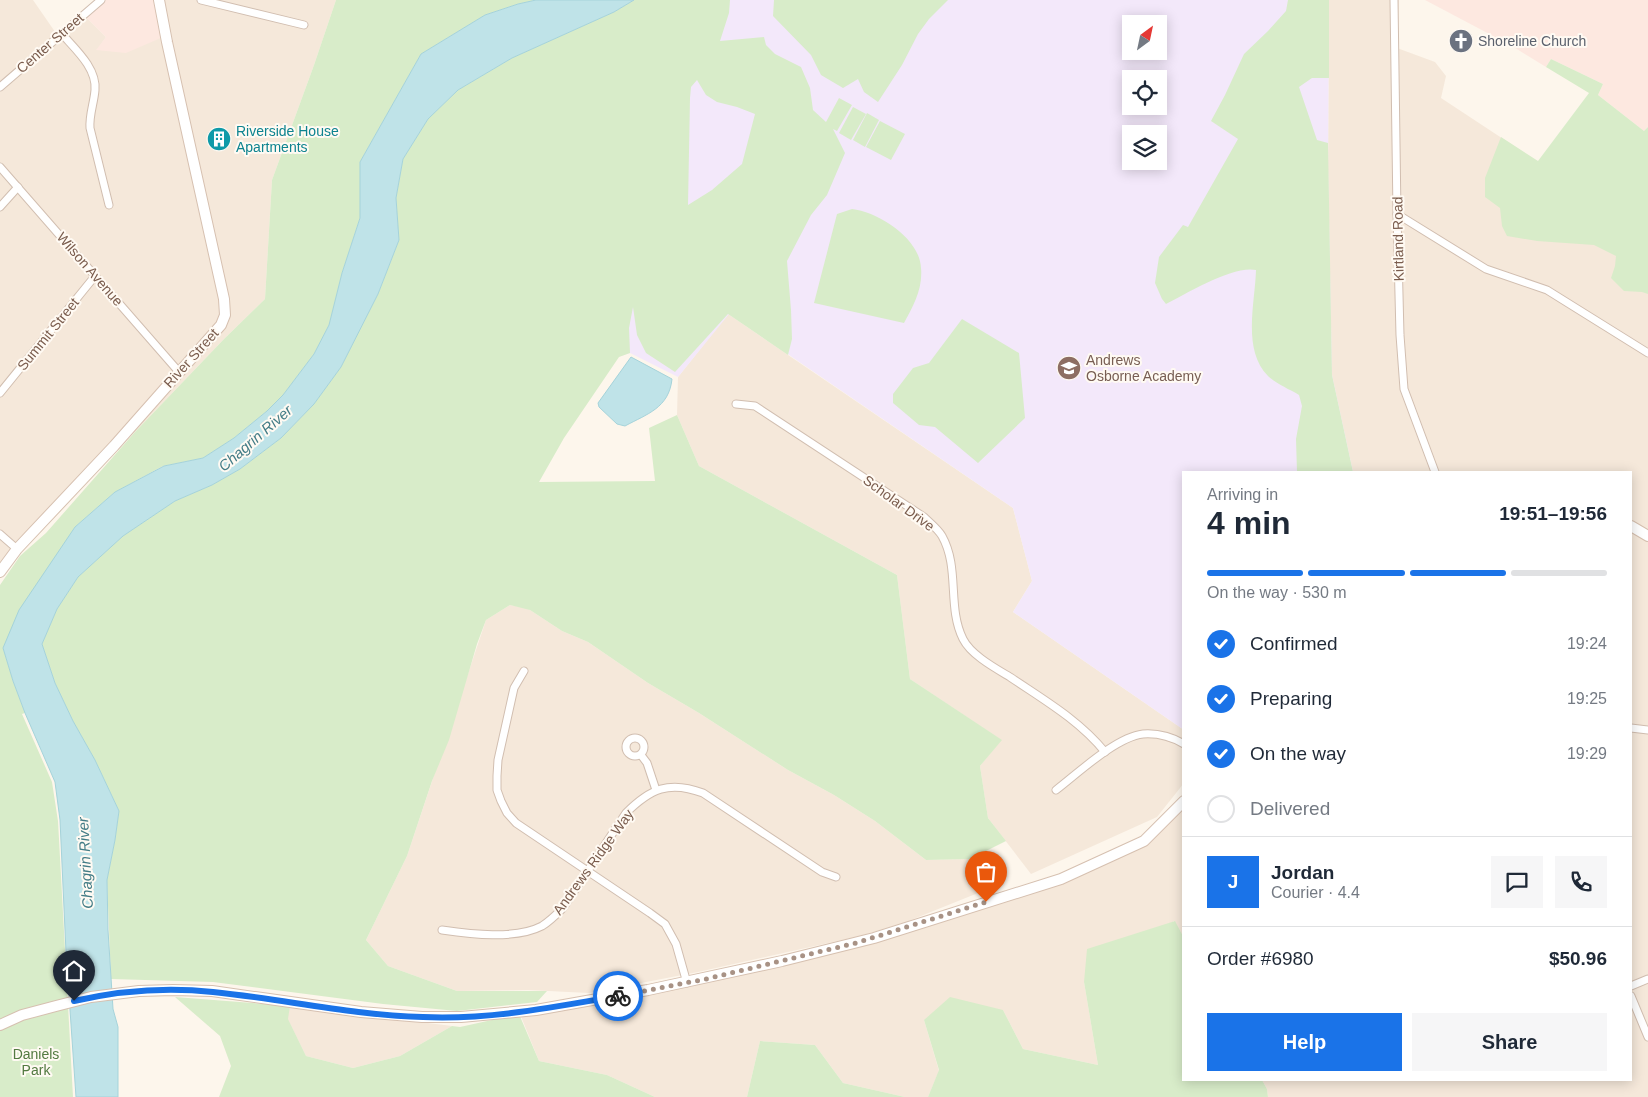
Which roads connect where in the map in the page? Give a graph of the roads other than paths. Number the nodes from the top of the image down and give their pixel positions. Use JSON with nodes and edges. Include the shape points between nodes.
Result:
{"nodes":[{"id":1,"x":101,"y":0,"type":"edge"},
{"id":2,"x":159,"y":0,"type":"edge"},
{"id":3,"x":201,"y":0,"type":"edge"},
{"id":4,"x":1394,"y":0,"type":"edge"},
{"id":5,"x":304,"y":25,"type":"dead end"},
{"id":6,"x":62,"y":34,"type":"junction"},
{"id":7,"x":0,"y":87,"type":"edge"},
{"id":8,"x":0,"y":167,"type":"edge"},
{"id":9,"x":18,"y":187,"type":"junction"},
{"id":10,"x":109,"y":205,"type":"dead end"},
{"id":11,"x":0,"y":207,"type":"edge"},
{"id":12,"x":1397,"y":214,"type":"junction"},
{"id":13,"x":96,"y":276,"type":"junction"},
{"id":14,"x":1648,"y":353,"type":"edge"},
{"id":15,"x":179,"y":372,"type":"junction"},
{"id":16,"x":0,"y":393,"type":"edge"},
{"id":17,"x":736,"y":404,"type":"dead end"},
{"id":18,"x":1435,"y":471,"type":"edge"},
{"id":19,"x":1632,"y":527,"type":"edge"},
{"id":20,"x":0,"y":534,"type":"edge"},
{"id":21,"x":1648,"y":536,"type":"edge"},
{"id":22,"x":18,"y":549,"type":"junction"},
{"id":23,"x":0,"y":572,"type":"edge"},
{"id":24,"x":524,"y":671,"type":"dead end"},
{"id":25,"x":1632,"y":728,"type":"edge"},
{"id":26,"x":1648,"y":730,"type":"edge"},
{"id":27,"x":1182,"y":743,"type":"edge"},
{"id":28,"x":1105,"y":752,"type":"junction"},
{"id":29,"x":641,"y":755,"type":"dead end"},
{"id":30,"x":656,"y":790,"type":"junction"},
{"id":31,"x":1056,"y":790,"type":"dead end"},
{"id":32,"x":1182,"y":803,"type":"edge"},
{"id":33,"x":587,"y":871,"type":"junction"},
{"id":34,"x":836,"y":877,"type":"dead end"},
{"id":35,"x":442,"y":930,"type":"dead end"},
{"id":36,"x":1648,"y":979,"type":"edge"},
{"id":37,"x":687,"y":983,"type":"junction"},
{"id":38,"x":1632,"y":986,"type":"edge"},
{"id":39,"x":1632,"y":998,"type":"edge"},
{"id":40,"x":0,"y":1025,"type":"edge"},
{"id":41,"x":1648,"y":1037,"type":"edge"}],
"edges":[{"from":1,"to":6,"type":"street","name":"Center Street"},
{"from":2,"to":15,"type":"main road","name":"River Street","via":[[225,315],[221,325]]},
{"from":3,"to":5,"type":"street"},
{"from":4,"to":12,"type":"street","name":"Kirtland Road"},
{"from":6,"to":7,"type":"street","name":"Center Street"},
{"from":6,"to":10,"type":"street","via":[[92,72],[96,88],[90,128]]},
{"from":8,"to":9,"type":"street","name":"Wilson Avenue"},
{"from":9,"to":11,"type":"street"},
{"from":9,"to":13,"type":"street","name":"Wilson Avenue"},
{"from":12,"to":14,"type":"street","via":[[1486,269],[1547,290]]},
{"from":12,"to":18,"type":"street","name":"Kirtland Road","via":[[1404,389]]},
{"from":13,"to":15,"type":"street","name":"Wilson Avenue"},
{"from":13,"to":16,"type":"street","name":"Summit Street"},
{"from":15,"to":22,"type":"main road","name":"River Street"},
{"from":17,"to":28,"type":"street","name":"Scholar Drive","via":[[756,406],[924,517],[942,534],[949,551],[955,616],[964,641],[979,657],[1072,718]]},
{"from":19,"to":21,"type":"main road"},
{"from":20,"to":22,"type":"street"},
{"from":22,"to":23,"type":"main road","name":"River Street"},
{"from":24,"to":33,"type":"street","via":[[514,688],[498,760],[500,801],[516,823]]},
{"from":25,"to":26,"type":"street"},
{"from":27,"to":28,"type":"street","via":[[1162,735],[1142,734]]},
{"from":28,"to":31,"type":"street"},
{"from":29,"to":30,"type":"street"},
{"from":30,"to":33,"type":"street","name":"Andrews Ridge Way","via":[[626,813]]},
{"from":30,"to":34,"type":"street","name":"Andrews Ridge Way","via":[[686,788],[703,793],[822,872]]},
{"from":32,"to":37,"type":"main road","via":[[1144,840],[1061,879],[874,938]]},
{"from":33,"to":35,"type":"street","name":"Andrews Ridge Way","via":[[563,908],[541,926],[495,934]]},
{"from":33,"to":37,"type":"street","via":[[664,924],[676,944]]},
{"from":36,"to":38,"type":"street"},
{"from":37,"to":40,"type":"main road","via":[[536,1010],[461,1017],[361,1012],[212,991],[139,991],[91,997],[22,1015]]},
{"from":39,"to":41,"type":"street"}]}
